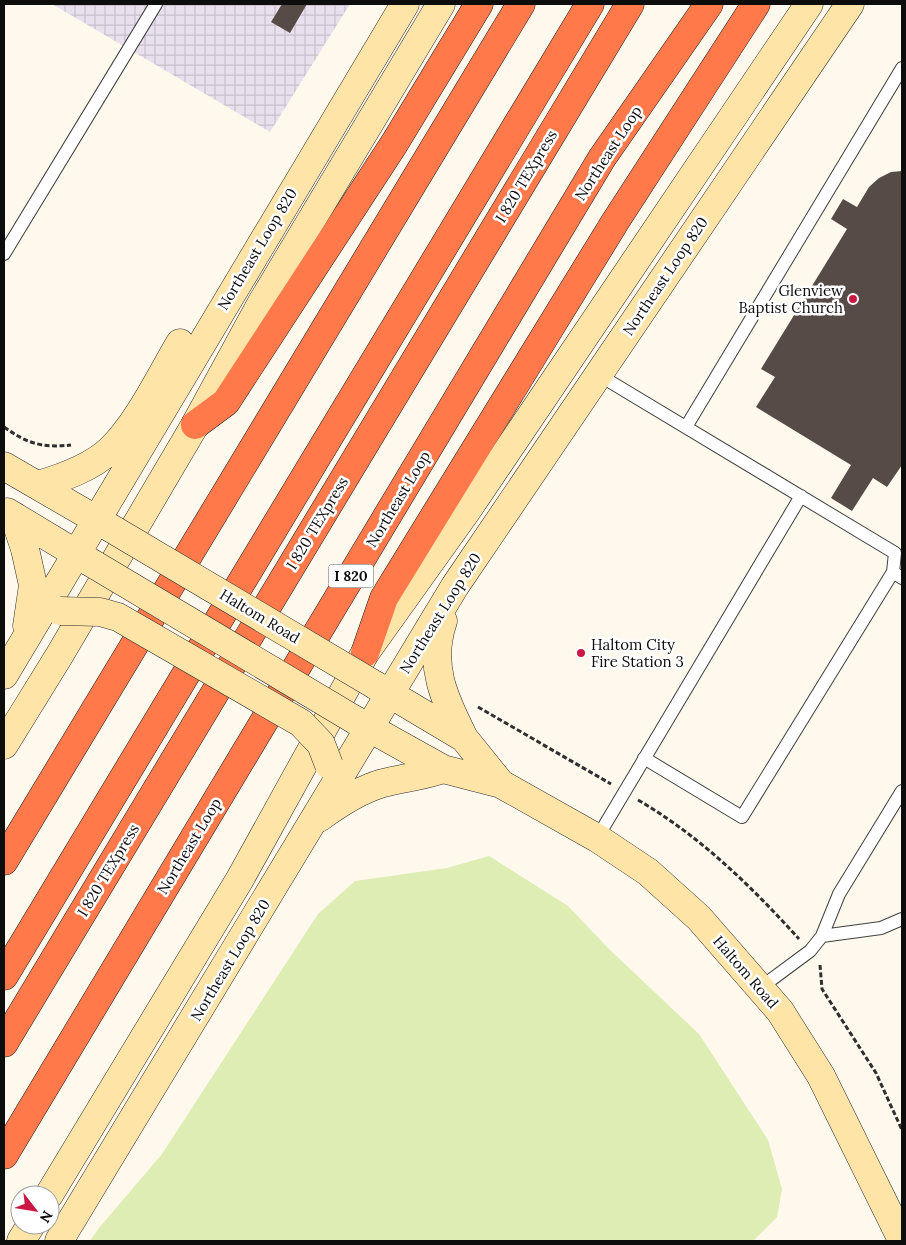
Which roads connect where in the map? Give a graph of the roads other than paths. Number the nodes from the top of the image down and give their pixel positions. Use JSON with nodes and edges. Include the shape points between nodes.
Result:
{"nodes":[{"id":1,"x":156,"y":4,"type":"edge"},
{"id":2,"x":405,"y":4,"type":"edge"},
{"id":3,"x":442,"y":4,"type":"edge"},
{"id":4,"x":479,"y":4,"type":"edge"},
{"id":5,"x":521,"y":4,"type":"edge"},
{"id":6,"x":590,"y":4,"type":"edge"},
{"id":7,"x":630,"y":4,"type":"edge"},
{"id":8,"x":709,"y":4,"type":"edge"},
{"id":9,"x":756,"y":4,"type":"edge"},
{"id":10,"x":809,"y":4,"type":"edge"},
{"id":11,"x":850,"y":4,"type":"edge"},
{"id":12,"x":902,"y":68,"type":"edge"},
{"id":13,"x":283,"y":205,"type":"junction"},
{"id":14,"x":4,"y":254,"type":"edge"},
{"id":15,"x":599,"y":375,"type":"junction"},
{"id":16,"x":195,"y":425,"type":"junction"},
{"id":17,"x":686,"y":427,"type":"junction"},
{"id":18,"x":4,"y":466,"type":"edge"},
{"id":19,"x":38,"y":485,"type":"junction"},
{"id":20,"x":801,"y":496,"type":"junction"},
{"id":21,"x":9,"y":513,"type":"edge"},
{"id":22,"x":104,"y":523,"type":"junction"},
{"id":23,"x":83,"y":558,"type":"junction"},
{"id":24,"x":897,"y":575,"type":"edge"},
{"id":25,"x":455,"y":586,"type":"junction"},
{"id":26,"x":26,"y":637,"type":"junction"},
{"id":27,"x":365,"y":653,"type":"junction"},
{"id":28,"x":4,"y":675,"type":"edge"},
{"id":29,"x":382,"y":689,"type":"junction"},
{"id":30,"x":362,"y":724,"type":"junction"},
{"id":31,"x":464,"y":738,"type":"junction"},
{"id":32,"x":4,"y":745,"type":"edge"},
{"id":33,"x":644,"y":758,"type":"junction"},
{"id":34,"x":443,"y":769,"type":"junction"},
{"id":35,"x":501,"y":784,"type":"junction"},
{"id":36,"x":902,"y":791,"type":"edge"},
{"id":37,"x":328,"y":796,"type":"junction"},
{"id":38,"x":312,"y":824,"type":"junction"},
{"id":39,"x":597,"y":838,"type":"junction"},
{"id":40,"x":4,"y":861,"type":"edge"},
{"id":41,"x":902,"y":919,"type":"edge"},
{"id":42,"x":822,"y":936,"type":"junction"},
{"id":43,"x":4,"y":976,"type":"edge"},
{"id":44,"x":760,"y":988,"type":"junction"},
{"id":45,"x":4,"y":1042,"type":"edge"},
{"id":46,"x":4,"y":1155,"type":"edge"},
{"id":47,"x":55,"y":1185,"type":"edge"},
{"id":48,"x":902,"y":1240,"type":"edge"},
{"id":49,"x":59,"y":1241,"type":"edge"}],
"edges":[{"from":1,"to":14,"type":"lane"},
{"from":2,"to":13,"type":"main road","name":"Northeast Loop 820"},
{"from":3,"to":16,"type":"main road","via":[[261,304]]},
{"from":4,"to":16,"type":"highway","via":[[394,144],[226,402]]},
{"from":5,"to":40,"type":"highway"},
{"from":6,"to":43,"type":"highway"},
{"from":7,"to":45,"type":"highway","name":"I 820 TEXpress"},
{"from":8,"to":46,"type":"highway","name":"Northeast Loop","number":"I 820","via":[[602,158]]},
{"from":9,"to":27,"type":"highway","via":[[615,222],[384,598]]},
{"from":10,"to":27,"type":"main road","via":[[468,509]]},
{"from":11,"to":15,"type":"main road","name":"Northeast Loop 820"},
{"from":12,"to":17,"type":"lane"},
{"from":13,"to":19,"type":"main road","via":[[262,214],[241,241],[132,423],[110,450],[64,477]]},
{"from":13,"to":22,"type":"main road","name":"Northeast Loop 820"},
{"from":15,"to":17,"type":"lane"},
{"from":15,"to":25,"type":"main road","name":"Northeast Loop 820"},
{"from":16,"to":32,"type":"main road"},
{"from":17,"to":20,"type":"lane"},
{"from":18,"to":19,"type":"main road","name":"Haltom Road"},
{"from":19,"to":22,"type":"main road","name":"Haltom Road"},
{"from":20,"to":24,"type":"lane","via":[[895,553]]},
{"from":20,"to":33,"type":"lane"},
{"from":21,"to":23,"type":"main road","name":"Haltom Road"},
{"from":21,"to":26,"type":"main road","via":[[25,549],[33,584]]},
{"from":22,"to":23,"type":"main road","name":"Northeast Loop 820"},
{"from":22,"to":29,"type":"main road","name":"Haltom Road","bridge":true},
{"from":23,"to":26,"type":"main road","name":"Northeast Loop 820"},
{"from":23,"to":30,"type":"main road","name":"Haltom Road","bridge":true},
{"from":24,"to":33,"type":"lane","via":[[742,817]]},
{"from":25,"to":29,"type":"main road","name":"Northeast Loop 820"},
{"from":25,"to":31,"type":"main road","via":[[439,632],[435,655],[441,684]]},
{"from":26,"to":28,"type":"main road","name":"Northeast Loop 820"},
{"from":26,"to":37,"type":"main road","bridge":true,"via":[[60,611],[100,612],[118,617],[302,723],[321,744],[329,765]]},
{"from":27,"to":47,"type":"main road","via":[[240,879]]},
{"from":29,"to":30,"type":"main road","name":"Northeast Loop 820"},
{"from":29,"to":31,"type":"main road","name":"Haltom Road"},
{"from":30,"to":34,"type":"main road","name":"Haltom Road"},
{"from":30,"to":37,"type":"main road","name":"Northeast Loop 820"},
{"from":31,"to":35,"type":"main road","name":"Haltom Road"},
{"from":33,"to":39,"type":"lane"},
{"from":34,"to":35,"type":"main road","name":"Haltom Road"},
{"from":34,"to":38,"type":"main road","via":[[383,783],[360,792],[337,804]]},
{"from":35,"to":39,"type":"main road","name":"Haltom Road"},
{"from":36,"to":42,"type":"lane","via":[[839,894]]},
{"from":37,"to":38,"type":"main road","name":"Northeast Loop 820"},
{"from":38,"to":49,"type":"main road","name":"Northeast Loop 820"},
{"from":39,"to":44,"type":"main road","name":"Haltom Road","via":[[648,872],[699,918]]},
{"from":41,"to":42,"type":"lane","via":[[882,928]]},
{"from":42,"to":44,"type":"lane","via":[[810,951]]},
{"from":44,"to":48,"type":"main road","name":"Haltom Road","via":[[780,1011],[821,1076]]}]}
